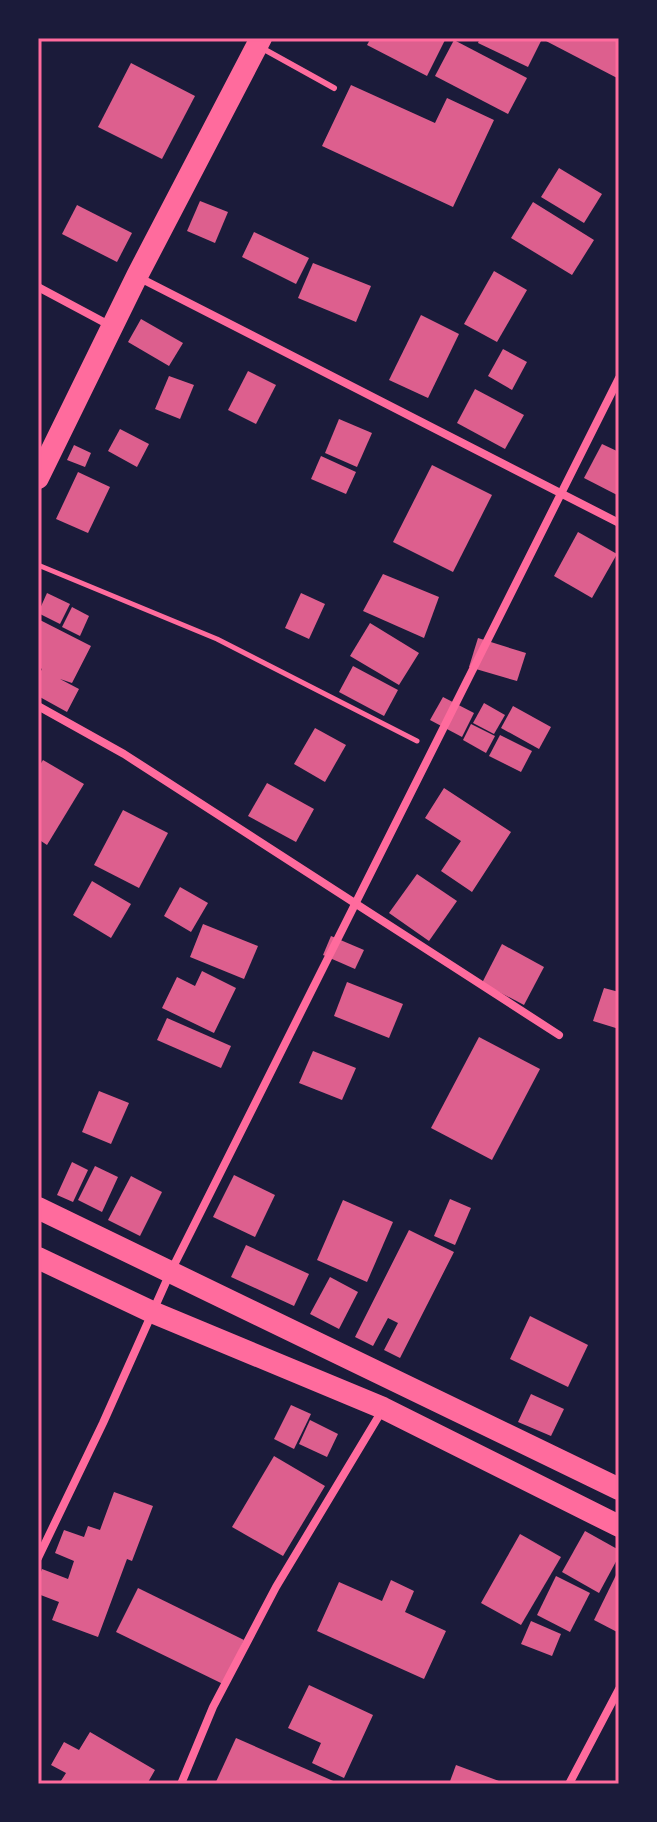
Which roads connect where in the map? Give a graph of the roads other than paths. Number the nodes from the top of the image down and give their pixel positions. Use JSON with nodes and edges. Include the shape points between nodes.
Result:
{"nodes":[{"id":1,"x":259,"y":42,"type":"edge"},
{"id":2,"x":334,"y":88,"type":"dead end"},
{"id":3,"x":137,"y":276,"type":"junction"},
{"id":4,"x":38,"y":287,"type":"edge"},
{"id":5,"x":114,"y":327,"type":"junction"},
{"id":6,"x":619,"y":378,"type":"edge"},
{"id":7,"x":38,"y":478,"type":"edge"},
{"id":8,"x":561,"y":494,"type":"junction"},
{"id":9,"x":619,"y":523,"type":"edge"},
{"id":10,"x":38,"y":706,"type":"edge"},
{"id":11,"x":355,"y":905,"type":"junction"},
{"id":12,"x":559,"y":1035,"type":"dead end"},
{"id":13,"x":38,"y":1208,"type":"edge"},
{"id":14,"x":38,"y":1258,"type":"edge"},
{"id":15,"x":170,"y":1273,"type":"junction"},
{"id":16,"x":152,"y":1312,"type":"junction"},
{"id":17,"x":383,"y":1408,"type":"junction"},
{"id":18,"x":619,"y":1489,"type":"edge"},
{"id":19,"x":619,"y":1526,"type":"edge"},
{"id":20,"x":38,"y":1558,"type":"edge"},
{"id":21,"x":619,"y":1689,"type":"edge"},
{"id":22,"x":181,"y":1784,"type":"edge"},
{"id":23,"x":569,"y":1784,"type":"edge"}],
"edges":[{"from":1,"to":2,"type":"lane"},
{"from":1,"to":3,"type":"highway"},
{"from":3,"to":5,"type":"highway"},
{"from":3,"to":8,"type":"street"},
{"from":4,"to":5,"type":"street"},
{"from":5,"to":7,"type":"highway"},
{"from":6,"to":8,"type":"street"},
{"from":8,"to":9,"type":"street"},
{"from":8,"to":11,"type":"street"},
{"from":10,"to":11,"type":"street","via":[[124,754]]},
{"from":11,"to":12,"type":"street"},
{"from":11,"to":15,"type":"street"},
{"from":13,"to":15,"type":"highway"},
{"from":14,"to":16,"type":"highway"},
{"from":15,"to":16,"type":"street"},
{"from":15,"to":18,"type":"highway"},
{"from":16,"to":17,"type":"highway"},
{"from":16,"to":20,"type":"street"},
{"from":17,"to":19,"type":"highway"},
{"from":17,"to":22,"type":"street","via":[[276,1587],[213,1707]]},
{"from":21,"to":23,"type":"street"}]}
